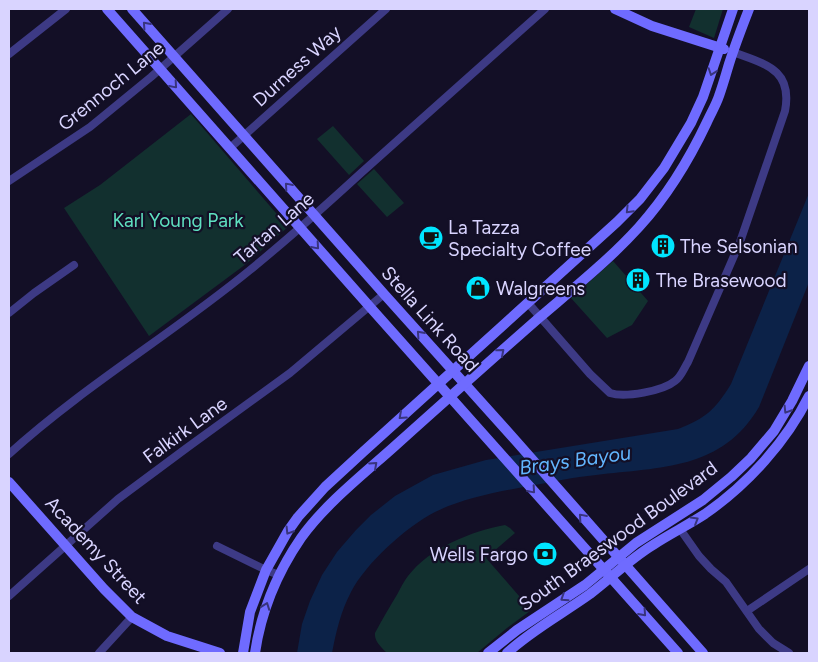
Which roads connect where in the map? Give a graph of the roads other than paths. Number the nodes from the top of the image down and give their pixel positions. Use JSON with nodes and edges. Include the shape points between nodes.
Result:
{"nodes":[{"id":1,"x":66,"y":9,"type":"edge"},
{"id":2,"x":107,"y":9,"type":"edge"},
{"id":3,"x":132,"y":9,"type":"edge"},
{"id":4,"x":228,"y":9,"type":"edge"},
{"id":5,"x":386,"y":9,"type":"edge"},
{"id":6,"x":545,"y":9,"type":"edge"},
{"id":7,"x":615,"y":9,"type":"edge"},
{"id":8,"x":732,"y":9,"type":"edge"},
{"id":9,"x":749,"y":9,"type":"edge"},
{"id":10,"x":720,"y":48,"type":"junction"},
{"id":11,"x":733,"y":52,"type":"junction"},
{"id":12,"x":9,"y":54,"type":"edge"},
{"id":13,"x":174,"y":57,"type":"junction"},
{"id":14,"x":160,"y":69,"type":"junction"},
{"id":15,"x":244,"y":136,"type":"junction"},
{"id":16,"x":230,"y":148,"type":"junction"},
{"id":17,"x":664,"y":168,"type":"junction"},
{"id":18,"x":682,"y":170,"type":"junction"},
{"id":19,"x":9,"y":181,"type":"edge"},
{"id":20,"x":314,"y":215,"type":"junction"},
{"id":21,"x":300,"y":228,"type":"junction"},
{"id":22,"x":74,"y":265,"type":"dead end"},
{"id":23,"x":384,"y":294,"type":"junction"},
{"id":24,"x":528,"y":303,"type":"junction"},
{"id":25,"x":370,"y":307,"type":"junction"},
{"id":26,"x":9,"y":313,"type":"edge"},
{"id":27,"x":540,"y":317,"type":"junction"},
{"id":28,"x":809,"y":366,"type":"edge"},
{"id":29,"x":452,"y":370,"type":"junction"},
{"id":30,"x":438,"y":383,"type":"junction"},
{"id":31,"x":464,"y":384,"type":"junction"},
{"id":32,"x":809,"y":396,"type":"edge"},
{"id":33,"x":450,"y":397,"type":"junction"},
{"id":34,"x":9,"y":454,"type":"edge"},
{"id":35,"x":345,"y":468,"type":"junction"},
{"id":36,"x":356,"y":481,"type":"junction"},
{"id":37,"x":9,"y":482,"type":"edge"},
{"id":38,"x":680,"y":529,"type":"junction"},
{"id":39,"x":66,"y":545,"type":"junction"},
{"id":40,"x":217,"y":546,"type":"dead end"},
{"id":41,"x":621,"y":561,"type":"junction"},
{"id":42,"x":809,"y":569,"type":"edge"},
{"id":43,"x":266,"y":570,"type":"junction"},
{"id":44,"x":607,"y":573,"type":"junction"},
{"id":45,"x":280,"y":575,"type":"junction"},
{"id":46,"x":9,"y":596,"type":"edge"},
{"id":47,"x":746,"y":610,"type":"junction"},
{"id":48,"x":549,"y":614,"type":"junction"},
{"id":49,"x":132,"y":617,"type":"junction"},
{"id":50,"x":99,"y":653,"type":"edge"},
{"id":51,"x":220,"y":653,"type":"edge"},
{"id":52,"x":243,"y":653,"type":"edge"},
{"id":53,"x":255,"y":653,"type":"edge"},
{"id":54,"x":488,"y":653,"type":"edge"},
{"id":55,"x":507,"y":653,"type":"edge"},
{"id":56,"x":678,"y":653,"type":"edge"},
{"id":57,"x":703,"y":653,"type":"edge"},
{"id":58,"x":789,"y":653,"type":"edge"}],
"edges":[{"from":1,"to":12,"type":"street"},
{"from":2,"to":14,"type":"main road","name":"Stella Link Road"},
{"from":13,"to":3,"type":"main road","name":"Stella Link Road","one_way":true},
{"from":4,"to":13,"type":"street","name":"Grennoch Lane"},
{"from":5,"to":15,"type":"street","name":"Durness Way"},
{"from":6,"to":20,"type":"street","name":"Tartan Lane"},
{"from":7,"to":10,"type":"main road","via":[[652,26]]},
{"from":8,"to":10,"type":"main road"},
{"from":9,"to":11,"type":"main road"},
{"from":10,"to":11,"type":"main road"},
{"from":10,"to":17,"type":"main road","one_way":true,"via":[[703,97]]},
{"from":11,"to":18,"type":"main road","via":[[719,96]]},
{"from":11,"to":27,"type":"street","via":[[768,65],[776,72],[784,84],[787,100],[740,242],[679,377],[669,386],[659,389],[641,393],[610,393]]},
{"from":13,"to":14,"type":"street","name":"Grennoch Lane"},
{"from":13,"to":15,"type":"main road","name":"Stella Link Road"},
{"from":14,"to":16,"type":"main road","name":"Stella Link Road","one_way":true},
{"from":14,"to":19,"type":"street","name":"Grennoch Lane","via":[[90,127]]},
{"from":15,"to":16,"type":"street","name":"Durness Way"},
{"from":20,"to":15,"type":"main road","name":"Stella Link Road","one_way":true},
{"from":16,"to":21,"type":"main road","name":"Stella Link Road"},
{"from":17,"to":18,"type":"main road"},
{"from":17,"to":24,"type":"main road","one_way":true,"via":[[617,222]]},
{"from":18,"to":27,"type":"main road","via":[[639,226],[596,269]]},
{"from":20,"to":21,"type":"street","name":"Tartan Lane"},
{"from":20,"to":23,"type":"main road","name":"Stella Link Road"},
{"from":21,"to":25,"type":"main road","name":"Stella Link Road","one_way":true},
{"from":21,"to":34,"type":"street","name":"Tartan Lane","via":[[206,305],[83,393]]},
{"from":22,"to":26,"type":"street"},
{"from":23,"to":25,"type":"street","name":"Falkirk Lane"},
{"from":29,"to":23,"type":"main road","name":"Stella Link Road","one_way":true},
{"from":24,"to":27,"type":"street"},
{"from":24,"to":29,"type":"main road"},
{"from":25,"to":30,"type":"main road","name":"Stella Link Road"},
{"from":25,"to":39,"type":"street","name":"Falkirk Lane","via":[[290,373],[118,499]]},
{"from":31,"to":27,"type":"main road","one_way":true},
{"from":28,"to":41,"type":"main road","name":"South Braeswood Boulevard","one_way":true,"via":[[774,431],[751,458],[703,500],[648,535]]},
{"from":29,"to":30,"type":"main road"},
{"from":29,"to":31,"type":"main road","name":"Stella Link Road"},
{"from":30,"to":33,"type":"main road","name":"Stella Link Road"},
{"from":30,"to":35,"type":"main road","one_way":true},
{"from":31,"to":33,"type":"main road"},
{"from":41,"to":31,"type":"main road","name":"Stella Link Road","one_way":true},
{"from":38,"to":32,"type":"main road","name":"South Braeswood Boulevard","one_way":true,"via":[[746,480],[777,446]]},
{"from":36,"to":33,"type":"main road","one_way":true},
{"from":33,"to":44,"type":"main road","name":"Stella Link Road","one_way":true},
{"from":35,"to":36,"type":"main road"},
{"from":35,"to":43,"type":"main road","one_way":true,"via":[[298,517]]},
{"from":36,"to":45,"type":"main road","via":[[303,536]]},
{"from":37,"to":39,"type":"main road","name":"Academy Street"},
{"from":38,"to":41,"type":"main road","name":"South Braeswood Boulevard"},
{"from":38,"to":47,"type":"street"},
{"from":39,"to":46,"type":"street","name":"Falkirk Lane"},
{"from":39,"to":49,"type":"main road","name":"Academy Street"},
{"from":40,"to":43,"type":"street"},
{"from":41,"to":44,"type":"main road","name":"South Braeswood Boulevard"},
{"from":41,"to":57,"type":"main road","name":"Stella Link Road"},
{"from":42,"to":47,"type":"street"},
{"from":43,"to":45,"type":"street"},
{"from":43,"to":52,"type":"main road","via":[[250,612]]},
{"from":44,"to":48,"type":"main road","name":"South Braeswood Boulevard","via":[[585,585]]},
{"from":44,"to":56,"type":"main road","name":"Stella Link Road","one_way":true},
{"from":53,"to":45,"type":"main road","one_way":true,"via":[[266,605]]},
{"from":47,"to":58,"type":"street","via":[[759,629]]},
{"from":48,"to":54,"type":"main road","name":"South Braeswood Boulevard","via":[[517,630]]},
{"from":48,"to":55,"type":"main road","name":"South Braeswood Boulevard"},
{"from":49,"to":50,"type":"street"},
{"from":49,"to":51,"type":"main road","name":"Academy Street","via":[[166,636]]}]}
